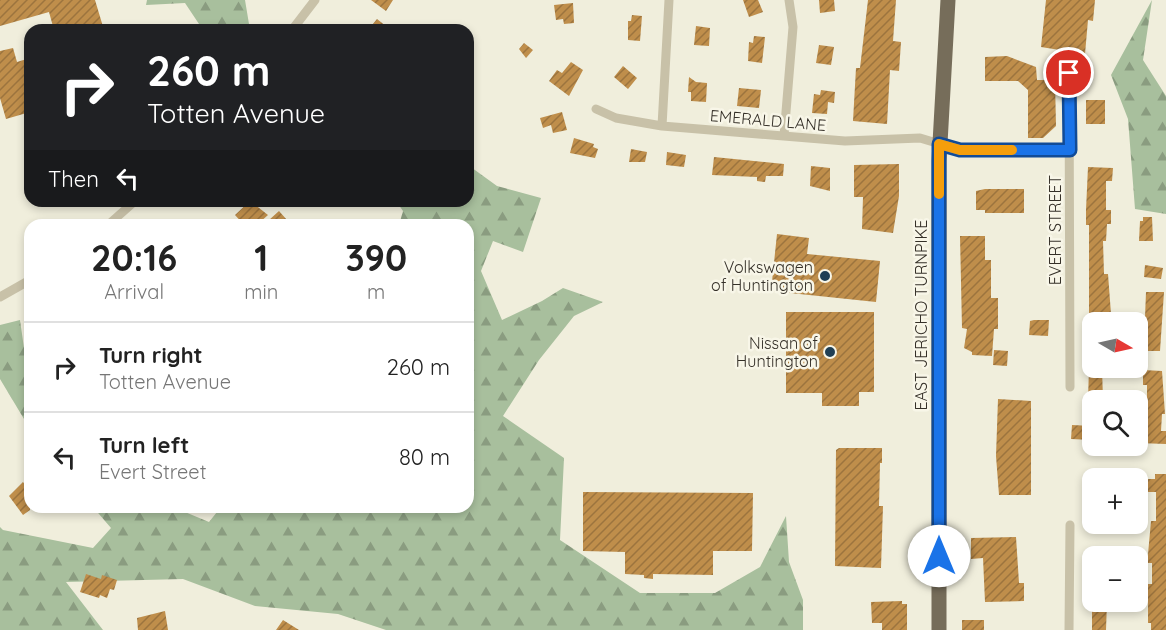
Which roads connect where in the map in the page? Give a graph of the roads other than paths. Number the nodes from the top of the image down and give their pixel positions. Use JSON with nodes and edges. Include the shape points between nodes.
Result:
{"nodes":[{"id":1,"x":315,"y":0,"type":"edge"},
{"id":2,"x":669,"y":0,"type":"edge"},
{"id":3,"x":789,"y":0,"type":"edge"},
{"id":4,"x":948,"y":0,"type":"edge"},
{"id":5,"x":297,"y":24,"type":"edge"},
{"id":6,"x":1069,"y":73,"type":"dead end"},
{"id":7,"x":596,"y":109,"type":"dead end"},
{"id":8,"x":662,"y":126,"type":"junction"},
{"id":9,"x":784,"y":136,"type":"junction"},
{"id":10,"x":939,"y":144,"type":"junction"},
{"id":11,"x":1070,"y":150,"type":"junction"},
{"id":12,"x":128,"y":207,"type":"edge"},
{"id":13,"x":115,"y":219,"type":"edge"},
{"id":14,"x":24,"y":283,"type":"edge"},
{"id":15,"x":0,"y":297,"type":"edge"},
{"id":16,"x":1071,"y":387,"type":"dead end"},
{"id":17,"x":1070,"y":525,"type":"dead end"},
{"id":18,"x":939,"y":630,"type":"edge"},
{"id":19,"x":1070,"y":630,"type":"edge"}],
"edges":[{"from":1,"to":5,"type":"street"},
{"from":2,"to":8,"type":"street"},
{"from":3,"to":9,"type":"street","via":[[794,27]]},
{"from":4,"to":10,"type":"main road","name":"EAST JERICHO TURNPIKE"},
{"from":6,"to":11,"type":"street","name":"EVERT STREET"},
{"from":7,"to":8,"type":"street","name":"EMERALD LANE","via":[[616,118]]},
{"from":8,"to":9,"type":"street","name":"EMERALD LANE"},
{"from":9,"to":10,"type":"street","name":"EMERALD LANE","via":[[845,141],[920,138]]},
{"from":10,"to":11,"type":"street","name":"EMERALD LANE","via":[[960,150]]},
{"from":10,"to":18,"type":"main road","name":"EAST JERICHO TURNPIKE"},
{"from":11,"to":16,"type":"street","name":"EVERT STREET"},
{"from":12,"to":13,"type":"street"},
{"from":14,"to":15,"type":"street"},
{"from":17,"to":19,"type":"street"}]}
